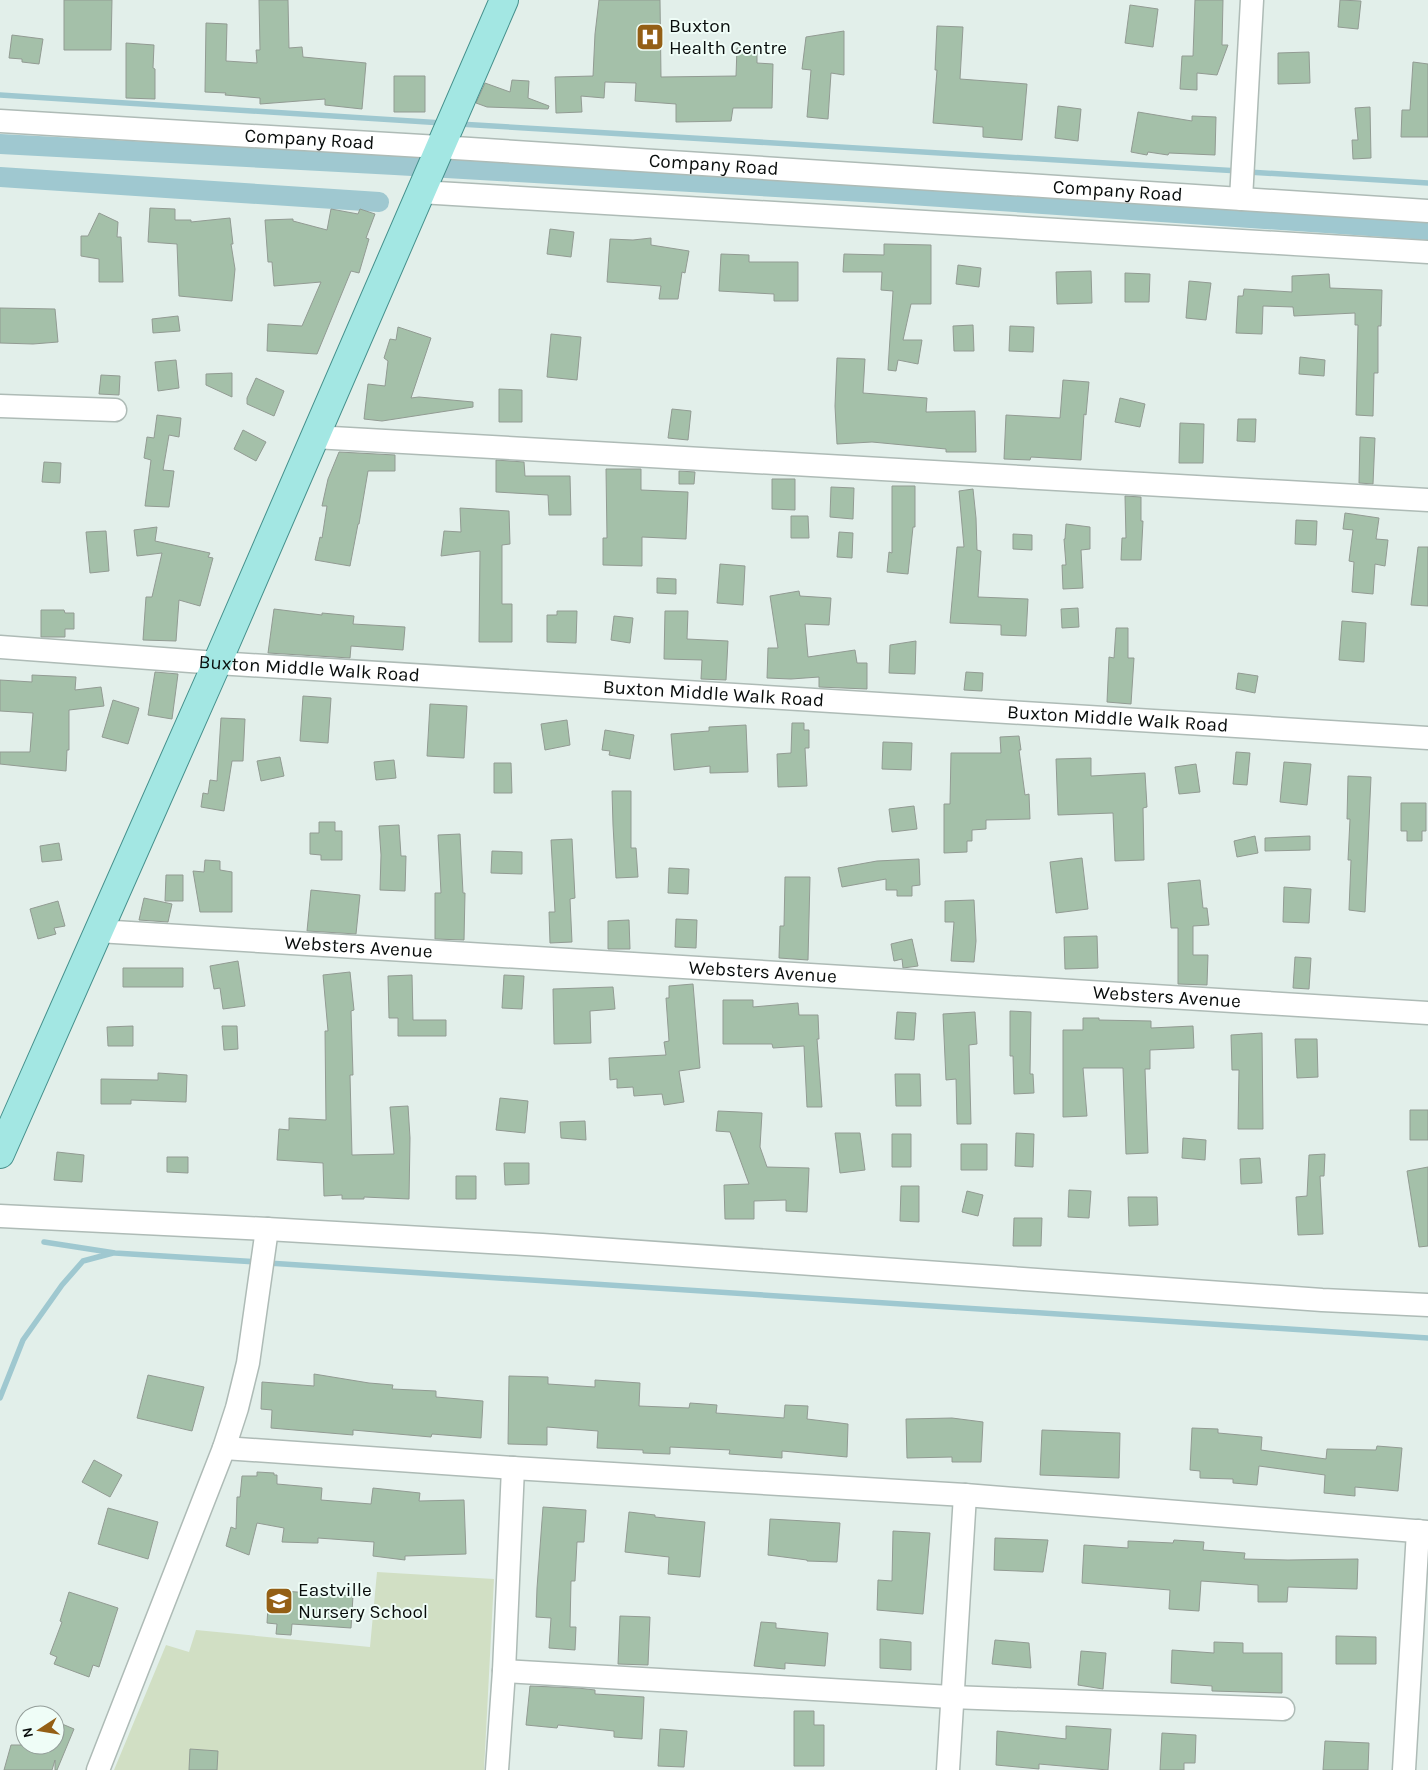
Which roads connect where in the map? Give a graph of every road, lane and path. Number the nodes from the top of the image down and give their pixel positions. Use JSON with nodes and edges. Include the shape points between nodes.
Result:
{"nodes":[{"id":1,"x":504,"y":0,"type":"edge"},
{"id":2,"x":1252,"y":0,"type":"edge"},
{"id":3,"x":0,"y":120,"type":"edge"},
{"id":4,"x":430,"y":169,"type":"junction"},
{"id":5,"x":1241,"y":198,"type":"junction"},
{"id":6,"x":1428,"y":211,"type":"edge"},
{"id":7,"x":1428,"y":252,"type":"edge"},
{"id":8,"x":0,"y":406,"type":"edge"},
{"id":9,"x":115,"y":410,"type":"dead end"},
{"id":10,"x":314,"y":437,"type":"junction"},
{"id":11,"x":1428,"y":500,"type":"edge"},
{"id":12,"x":0,"y":647,"type":"edge"},
{"id":13,"x":217,"y":663,"type":"junction"},
{"id":14,"x":1428,"y":738,"type":"edge"},
{"id":15,"x":98,"y":931,"type":"junction"},
{"id":16,"x":1428,"y":1013,"type":"edge"},
{"id":17,"x":0,"y":1154,"type":"edge"},
{"id":18,"x":0,"y":1216,"type":"edge"},
{"id":19,"x":267,"y":1234,"type":"junction"},
{"id":20,"x":1428,"y":1305,"type":"edge"},
{"id":21,"x":224,"y":1448,"type":"junction"},
{"id":22,"x":513,"y":1468,"type":"junction"},
{"id":23,"x":965,"y":1496,"type":"junction"},
{"id":24,"x":1423,"y":1532,"type":"edge"},
{"id":25,"x":504,"y":1671,"type":"junction"},
{"id":26,"x":952,"y":1697,"type":"junction"},
{"id":27,"x":1283,"y":1709,"type":"dead end"},
{"id":28,"x":98,"y":1770,"type":"edge"},
{"id":29,"x":497,"y":1770,"type":"edge"},
{"id":30,"x":948,"y":1770,"type":"edge"},
{"id":31,"x":1404,"y":1770,"type":"edge"}],
"edges":[{"from":1,"to":4,"type":"main road"},
{"from":2,"to":5,"type":"street"},
{"from":3,"to":4,"type":"street","name":"Company Road"},
{"from":4,"to":5,"type":"street","name":"Company Road"},
{"from":4,"to":7,"type":"street"},
{"from":4,"to":10,"type":"main road"},
{"from":5,"to":6,"type":"street","name":"Company Road"},
{"from":8,"to":9,"type":"street"},
{"from":10,"to":11,"type":"street"},
{"from":10,"to":13,"type":"main road"},
{"from":12,"to":13,"type":"street","name":"Buxton Middle Walk Road"},
{"from":13,"to":14,"type":"street","name":"Buxton Middle Walk Road"},
{"from":13,"to":15,"type":"main road"},
{"from":15,"to":16,"type":"street","name":"Websters Avenue"},
{"from":15,"to":17,"type":"main road"},
{"from":18,"to":19,"type":"street"},
{"from":19,"to":20,"type":"street","via":[[542,1245]]},
{"from":19,"to":21,"type":"street","via":[[248,1363]]},
{"from":21,"to":22,"type":"street"},
{"from":21,"to":28,"type":"street"},
{"from":22,"to":23,"type":"street"},
{"from":22,"to":25,"type":"street"},
{"from":23,"to":24,"type":"street"},
{"from":23,"to":26,"type":"street"},
{"from":24,"to":31,"type":"street"},
{"from":25,"to":26,"type":"street"},
{"from":25,"to":29,"type":"street"},
{"from":26,"to":27,"type":"street"},
{"from":26,"to":30,"type":"street"}]}
